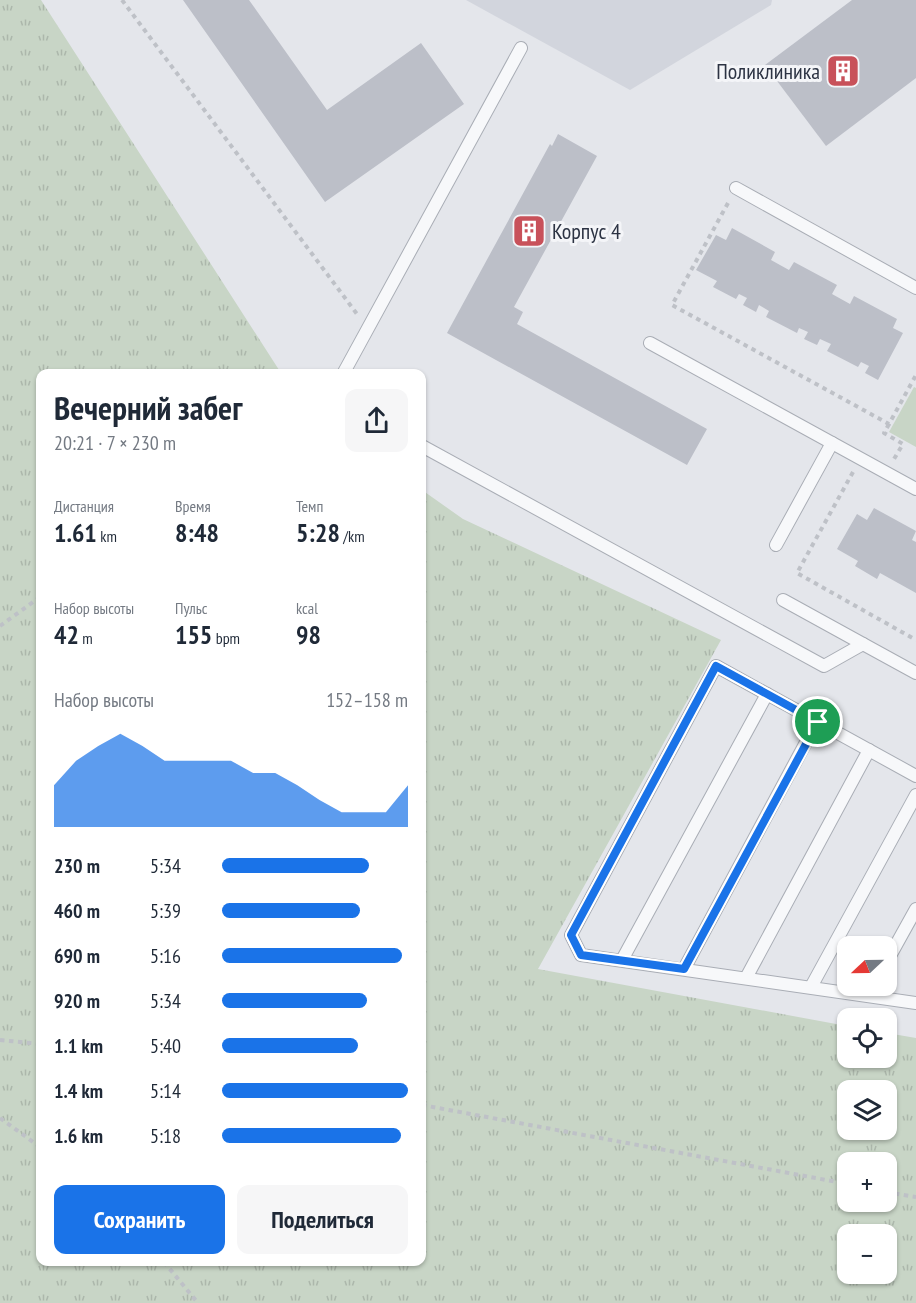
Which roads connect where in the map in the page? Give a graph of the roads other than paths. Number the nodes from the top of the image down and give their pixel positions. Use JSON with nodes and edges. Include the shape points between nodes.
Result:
{"nodes":[{"id":1,"x":521,"y":48,"type":"dead end"},
{"id":2,"x":736,"y":188,"type":"dead end"},
{"id":3,"x":916,"y":288,"type":"edge"},
{"id":4,"x":650,"y":343,"type":"dead end"},
{"id":5,"x":346,"y":369,"type":"edge"},
{"id":6,"x":832,"y":443,"type":"junction"},
{"id":7,"x":426,"y":448,"type":"edge"},
{"id":8,"x":916,"y":489,"type":"edge"},
{"id":9,"x":776,"y":545,"type":"dead end"},
{"id":10,"x":783,"y":600,"type":"dead end"},
{"id":11,"x":863,"y":644,"type":"junction"},
{"id":12,"x":916,"y":673,"type":"edge"},
{"id":13,"x":767,"y":694,"type":"junction"},
{"id":14,"x":818,"y":722,"type":"junction"},
{"id":15,"x":869,"y":750,"type":"junction"},
{"id":16,"x":916,"y":776,"type":"edge"},
{"id":17,"x":916,"y":795,"type":"edge"},
{"id":18,"x":916,"y":909,"type":"edge"},
{"id":19,"x":897,"y":943,"type":"edge"},
{"id":20,"x":622,"y":960,"type":"junction"},
{"id":21,"x":684,"y":969,"type":"junction"},
{"id":22,"x":746,"y":978,"type":"junction"},
{"id":23,"x":811,"y":987,"type":"junction"},
{"id":24,"x":837,"y":989,"type":"edge"},
{"id":25,"x":890,"y":996,"type":"edge"},
{"id":26,"x":916,"y":1003,"type":"edge"}],
"edges":[{"from":1,"to":5,"type":"lane"},
{"from":2,"to":3,"type":"lane"},
{"from":4,"to":6,"type":"lane"},
{"from":6,"to":8,"type":"lane"},
{"from":6,"to":9,"type":"lane"},
{"from":7,"to":11,"type":"lane","via":[[824,666]]},
{"from":10,"to":11,"type":"lane"},
{"from":11,"to":12,"type":"lane"},
{"from":13,"to":14,"type":"lane"},
{"from":13,"to":20,"type":"lane"},
{"from":13,"to":20,"type":"lane","via":[[716,666],[571,935],[581,955]]},
{"from":14,"to":15,"type":"lane"},
{"from":14,"to":21,"type":"lane"},
{"from":15,"to":16,"type":"lane"},
{"from":15,"to":22,"type":"lane"},
{"from":17,"to":23,"type":"lane"},
{"from":18,"to":19,"type":"lane"},
{"from":20,"to":21,"type":"lane"},
{"from":21,"to":22,"type":"lane"},
{"from":22,"to":23,"type":"lane"},
{"from":23,"to":24,"type":"lane"},
{"from":25,"to":26,"type":"lane"}]}
